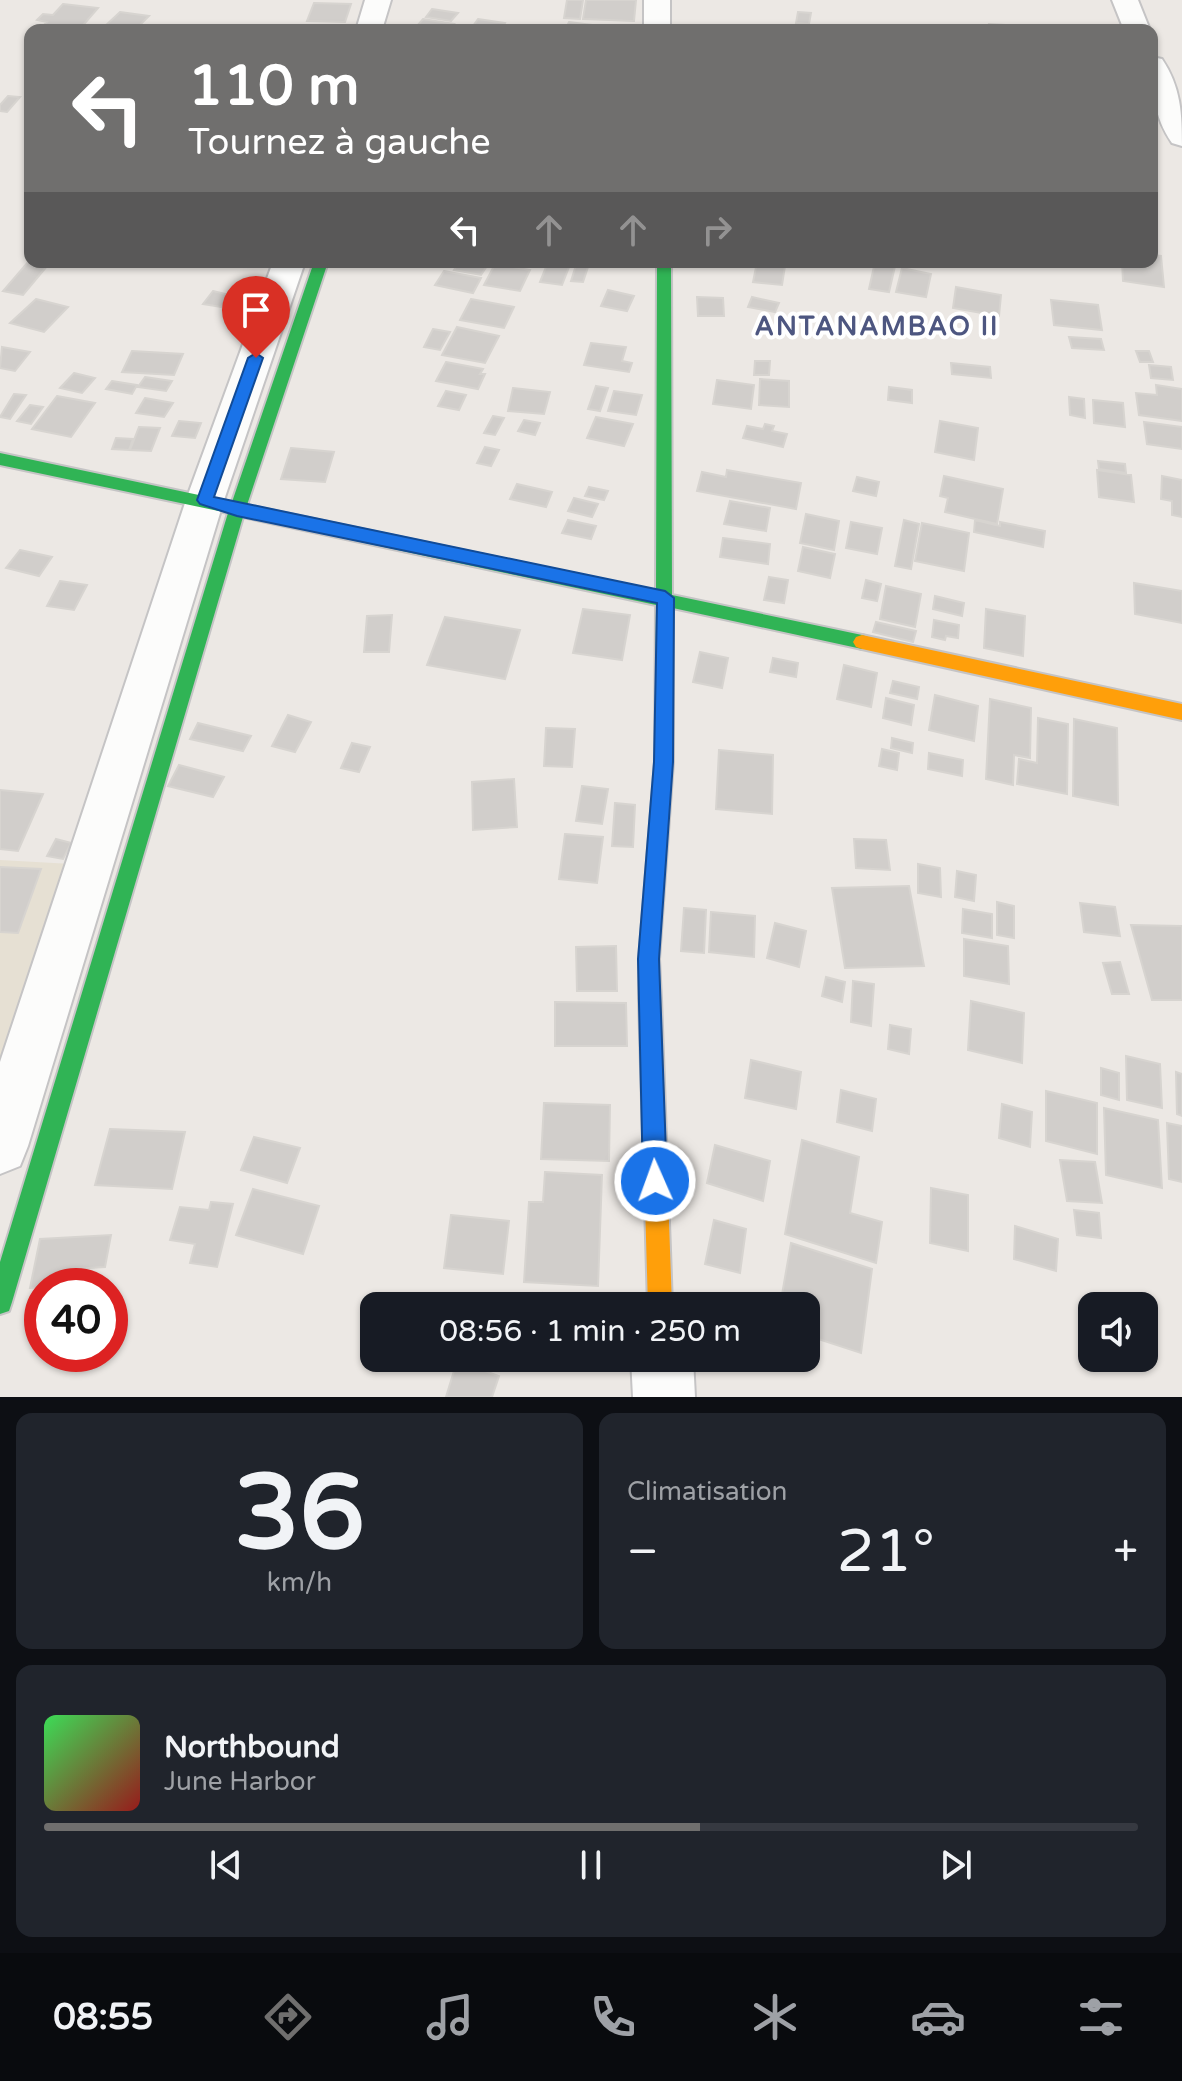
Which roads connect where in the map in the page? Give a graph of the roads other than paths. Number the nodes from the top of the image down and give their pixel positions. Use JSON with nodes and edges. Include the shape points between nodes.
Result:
{"nodes":[{"id":1,"x":378,"y":0,"type":"edge"},
{"id":2,"x":657,"y":0,"type":"edge"},
{"id":3,"x":1125,"y":0,"type":"edge"},
{"id":4,"x":371,"y":24,"type":"edge"},
{"id":5,"x":657,"y":24,"type":"edge"},
{"id":6,"x":1135,"y":24,"type":"edge"},
{"id":7,"x":1158,"y":79,"type":"edge"},
{"id":8,"x":1182,"y":137,"type":"edge"},
{"id":9,"x":287,"y":268,"type":"edge"},
{"id":10,"x":319,"y":268,"type":"edge"},
{"id":11,"x":664,"y":268,"type":"edge"},
{"id":12,"x":0,"y":459,"type":"edge"},
{"id":13,"x":221,"y":505,"type":"junction"},
{"id":14,"x":665,"y":598,"type":"junction"},
{"id":15,"x":1182,"y":712,"type":"edge"},
{"id":16,"x":0,"y":1146,"type":"edge"},
{"id":17,"x":660,"y":1292,"type":"edge"},
{"id":18,"x":0,"y":1302,"type":"edge"},
{"id":19,"x":663,"y":1372,"type":"edge"},
{"id":20,"x":664,"y":1397,"type":"edge"}],
"edges":[{"from":1,"to":4,"type":"street"},
{"from":2,"to":5,"type":"street"},
{"from":3,"to":6,"type":"street"},
{"from":7,"to":8,"type":"street"},
{"from":9,"to":13,"type":"street"},
{"from":10,"to":13,"type":"street"},
{"from":11,"to":14,"type":"street"},
{"from":12,"to":13,"type":"street"},
{"from":13,"to":14,"type":"street"},
{"from":13,"to":16,"type":"street"},
{"from":13,"to":18,"type":"street"},
{"from":14,"to":15,"type":"street"},
{"from":14,"to":17,"type":"street","via":[[664,762],[649,959]]},
{"from":19,"to":20,"type":"street"}]}
